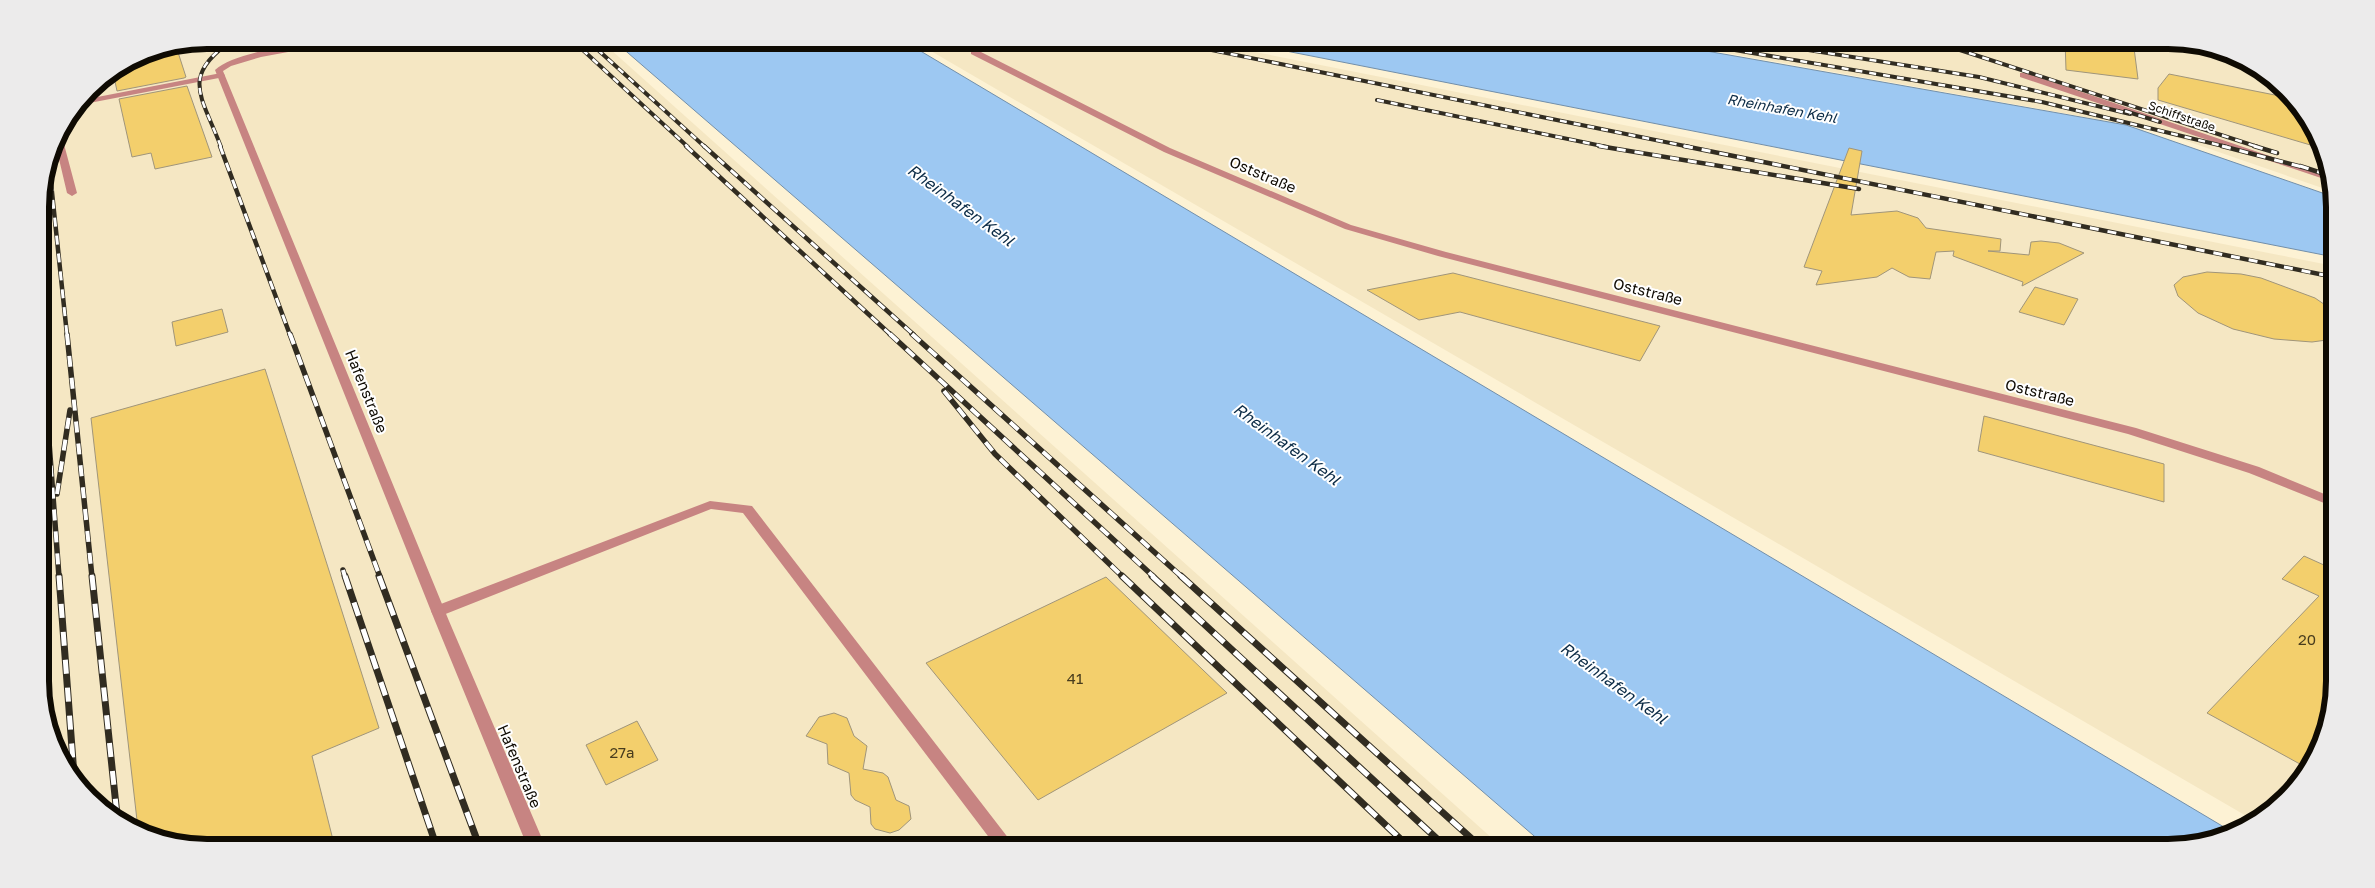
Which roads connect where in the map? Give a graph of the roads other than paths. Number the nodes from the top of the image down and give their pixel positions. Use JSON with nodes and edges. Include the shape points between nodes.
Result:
{"nodes":[{"id":1,"x":298,"y":49,"type":"edge"},
{"id":2,"x":974,"y":52,"type":"dead end"},
{"id":3,"x":221,"y":75,"type":"junction"},
{"id":4,"x":2023,"y":75,"type":"dead end"},
{"id":5,"x":90,"y":101,"type":"edge"},
{"id":6,"x":61,"y":147,"type":"edge"},
{"id":7,"x":2323,"y":177,"type":"edge"},
{"id":8,"x":72,"y":193,"type":"dead end"},
{"id":9,"x":2326,"y":500,"type":"edge"},
{"id":10,"x":438,"y":611,"type":"junction"},
{"id":11,"x":533,"y":839,"type":"edge"},
{"id":12,"x":1000,"y":839,"type":"edge"}],
"edges":[{"from":1,"to":3,"type":"street","via":[[241,59],[224,65],[219,70]]},
{"from":2,"to":9,"type":"street","name":"Oststraße","via":[[1167,150],[1348,227],[1451,257],[2132,430],[2254,470]]},
{"from":3,"to":5,"type":"street"},
{"from":3,"to":10,"type":"street","name":"Hafenstraße"},
{"from":4,"to":7,"type":"street","name":"Schiffstraße"},
{"from":6,"to":8,"type":"street"},
{"from":10,"to":11,"type":"street","name":"Hafenstraße"},
{"from":10,"to":12,"type":"street","via":[[710,505],[747,509]]}]}
